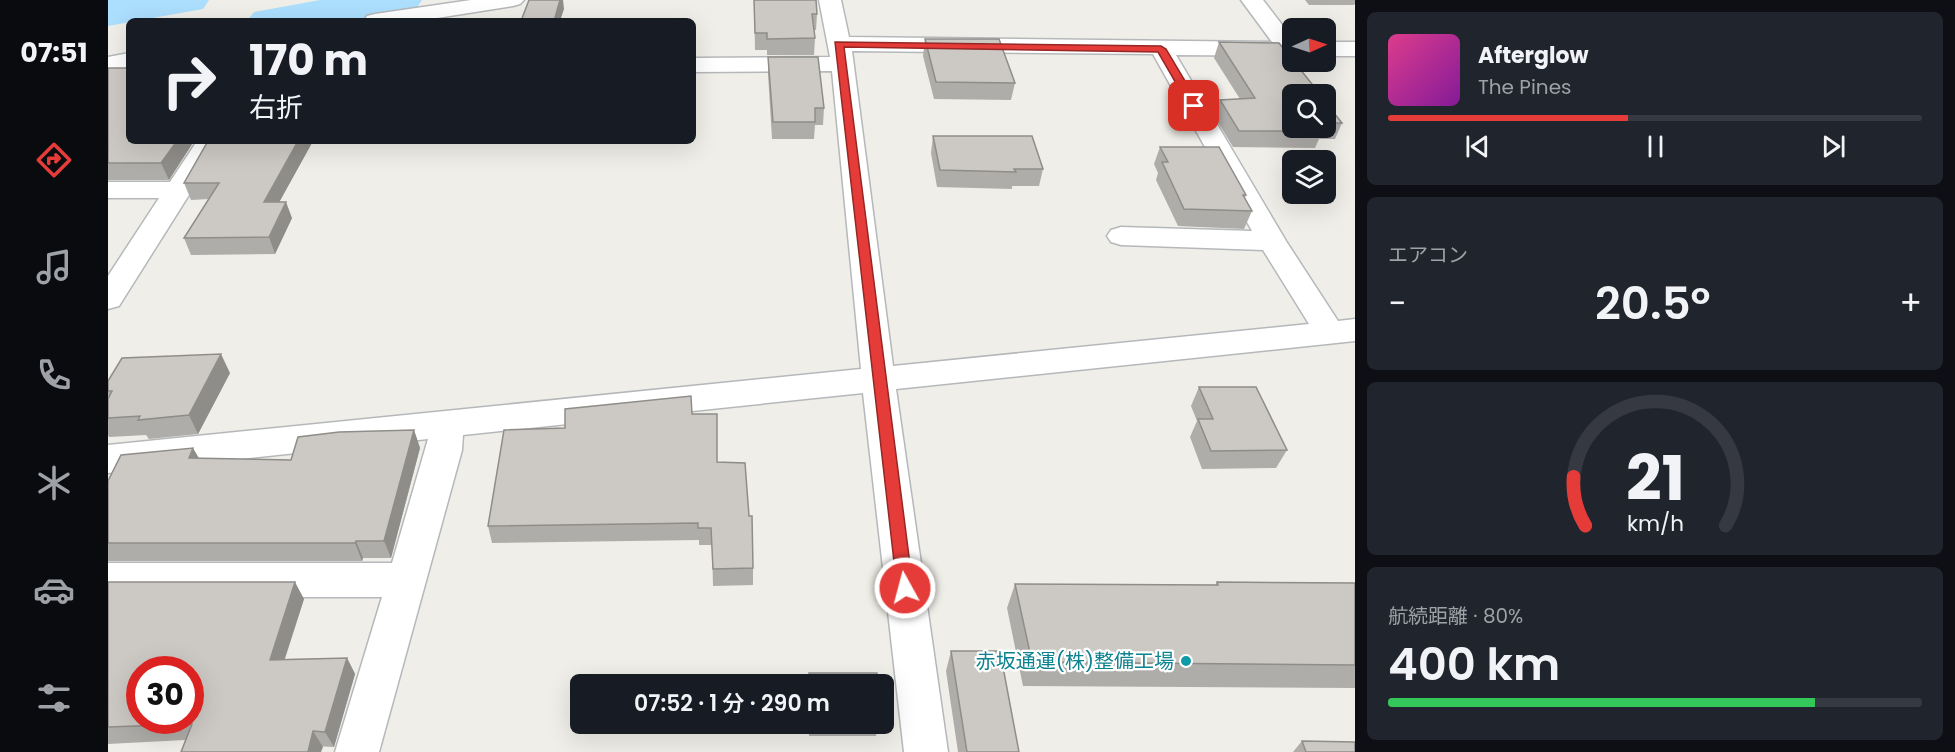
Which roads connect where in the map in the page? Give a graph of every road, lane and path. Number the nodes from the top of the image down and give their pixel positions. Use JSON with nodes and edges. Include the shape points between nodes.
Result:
{"nodes":[{"id":1,"x":513,"y":0,"type":"edge"},
{"id":2,"x":830,"y":0,"type":"edge"},
{"id":3,"x":1252,"y":0,"type":"edge"},
{"id":4,"x":395,"y":18,"type":"edge"},
{"id":5,"x":1282,"y":38,"type":"edge"},
{"id":6,"x":1161,"y":49,"type":"junction"},
{"id":7,"x":1282,"y":49,"type":"edge"},
{"id":8,"x":1336,"y":49,"type":"edge"},
{"id":9,"x":1355,"y":49,"type":"edge"},
{"id":10,"x":841,"y":54,"type":"junction"},
{"id":11,"x":126,"y":61,"type":"edge"},
{"id":12,"x":108,"y":64,"type":"edge"},
{"id":13,"x":696,"y":64,"type":"edge"},
{"id":14,"x":126,"y":73,"type":"edge"},
{"id":15,"x":108,"y":76,"type":"edge"},
{"id":16,"x":208,"y":144,"type":"edge"},
{"id":17,"x":108,"y":190,"type":"edge"},
{"id":18,"x":179,"y":190,"type":"junction"},
{"id":19,"x":1121,"y":236,"type":"dead end"},
{"id":20,"x":1272,"y":241,"type":"junction"},
{"id":21,"x":108,"y":299,"type":"edge"},
{"id":22,"x":1342,"y":331,"type":"edge"},
{"id":23,"x":878,"y":379,"type":"junction"},
{"id":24,"x":447,"y":423,"type":"junction"},
{"id":25,"x":108,"y":459,"type":"edge"},
{"id":26,"x":108,"y":580,"type":"edge"},
{"id":27,"x":406,"y":580,"type":"junction"},
{"id":28,"x":357,"y":752,"type":"edge"},
{"id":29,"x":926,"y":752,"type":"edge"}],
"edges":[{"from":1,"to":4,"type":"street"},
{"from":2,"to":10,"type":"street"},
{"from":3,"to":5,"type":"street"},
{"from":6,"to":7,"type":"street"},
{"from":6,"to":10,"type":"street"},
{"from":6,"to":20,"type":"street"},
{"from":8,"to":9,"type":"street"},
{"from":10,"to":13,"type":"street"},
{"from":10,"to":23,"type":"street"},
{"from":11,"to":12,"type":"street"},
{"from":14,"to":15,"type":"street"},
{"from":16,"to":18,"type":"street"},
{"from":17,"to":18,"type":"street"},
{"from":18,"to":21,"type":"street"},
{"from":19,"to":20,"type":"street"},
{"from":20,"to":22,"type":"street"},
{"from":22,"to":23,"type":"street"},
{"from":23,"to":24,"type":"street"},
{"from":23,"to":29,"type":"street"},
{"from":24,"to":25,"type":"street"},
{"from":24,"to":27,"type":"street","via":[[444,450]]},
{"from":26,"to":27,"type":"street"},
{"from":27,"to":28,"type":"street"}]}
